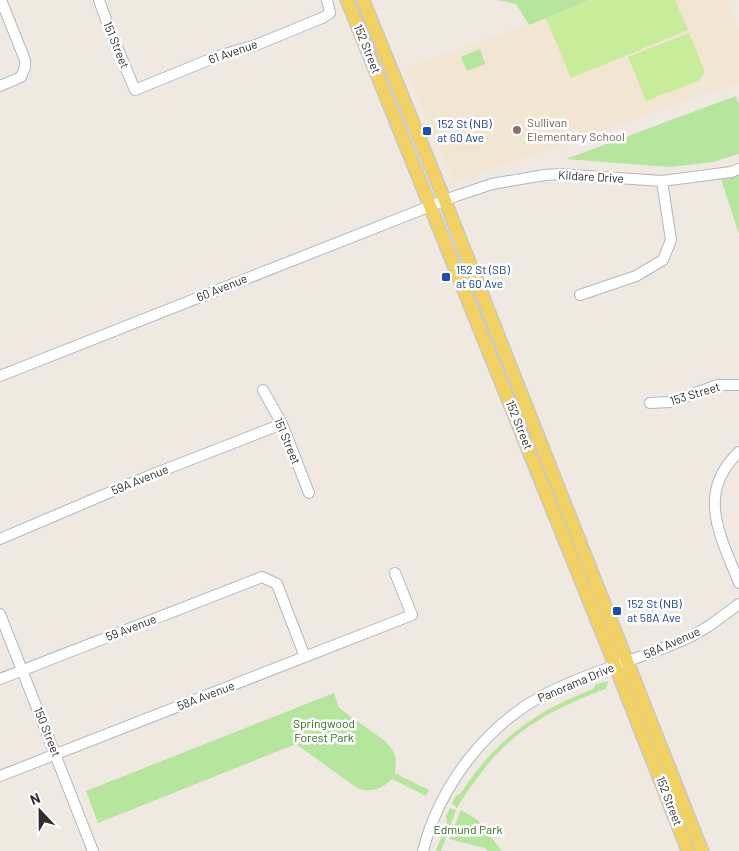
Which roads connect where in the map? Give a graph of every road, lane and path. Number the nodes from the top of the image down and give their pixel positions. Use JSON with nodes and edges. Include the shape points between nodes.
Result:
{"nodes":[{"id":1,"x":1,"y":0,"type":"edge"},
{"id":2,"x":99,"y":0,"type":"edge"},
{"id":3,"x":327,"y":0,"type":"edge"},
{"id":4,"x":347,"y":0,"type":"edge"},
{"id":5,"x":362,"y":0,"type":"edge"},
{"id":6,"x":0,"y":86,"type":"edge"},
{"id":7,"x":135,"y":90,"type":"joint"},
{"id":8,"x":739,"y":169,"type":"edge"},
{"id":9,"x":662,"y":181,"type":"junction"},
{"id":10,"x":445,"y":201,"type":"junction"},
{"id":11,"x":432,"y":206,"type":"junction"},
{"id":12,"x":580,"y":295,"type":"dead end"},
{"id":13,"x":0,"y":376,"type":"edge"},
{"id":14,"x":739,"y":385,"type":"edge"},
{"id":15,"x":263,"y":390,"type":"dead end"},
{"id":16,"x":650,"y":402,"type":"dead end"},
{"id":17,"x":282,"y":424,"type":"junction"},
{"id":18,"x":739,"y":452,"type":"edge"},
{"id":19,"x":309,"y":493,"type":"dead end"},
{"id":20,"x":0,"y":539,"type":"edge"},
{"id":21,"x":395,"y":574,"type":"dead end"},
{"id":22,"x":739,"y":583,"type":"edge"},
{"id":23,"x":739,"y":604,"type":"edge"},
{"id":24,"x":0,"y":614,"type":"edge"},
{"id":25,"x":305,"y":657,"type":"junction"},
{"id":26,"x":622,"y":664,"type":"junction"},
{"id":27,"x":22,"y":670,"type":"junction"},
{"id":28,"x":0,"y":679,"type":"edge"},
{"id":29,"x":56,"y":754,"type":"junction"},
{"id":30,"x":0,"y":776,"type":"edge"},
{"id":31,"x":93,"y":851,"type":"edge"},
{"id":32,"x":423,"y":851,"type":"edge"},
{"id":33,"x":688,"y":851,"type":"edge"},
{"id":34,"x":702,"y":851,"type":"edge"}],
"edges":[{"from":1,"to":6,"type":"street","via":[[25,60],[21,77]]},
{"from":2,"to":7,"type":"street","name":"151 Street"},
{"from":3,"to":7,"type":"street","name":"61 Avenue","via":[[330,13],[322,18]]},
{"from":4,"to":11,"type":"main road","name":"152 Street"},
{"from":5,"to":10,"type":"main road","name":"152 Street"},
{"from":8,"to":9,"type":"street","name":"Kildare Drive"},
{"from":9,"to":10,"type":"street","name":"Kildare Drive","via":[[545,175],[492,184]]},
{"from":9,"to":12,"type":"street","via":[[671,240],[663,260],[636,276]]},
{"from":10,"to":11,"type":"street","name":"60 Avenue"},
{"from":10,"to":26,"type":"main road","name":"152 Street"},
{"from":11,"to":13,"type":"street","name":"60 Avenue"},
{"from":11,"to":26,"type":"main road","name":"152 Street"},
{"from":14,"to":16,"type":"street","name":"153 Street","via":[[718,385],[670,402]]},
{"from":15,"to":17,"type":"street","name":"151 Street"},
{"from":17,"to":19,"type":"street","name":"151 Street"},
{"from":17,"to":20,"type":"street","name":"59A Avenue"},
{"from":18,"to":22,"type":"street","via":[[724,469],[715,490],[720,535]]},
{"from":21,"to":25,"type":"street","name":"58A Avenue","via":[[412,615]]},
{"from":23,"to":26,"type":"street","name":"58A Avenue","via":[[690,637]]},
{"from":24,"to":27,"type":"street","name":"150 Street"},
{"from":25,"to":27,"type":"street","name":"59 Avenue","via":[[277,584],[262,577]]},
{"from":25,"to":29,"type":"street","name":"58A Avenue"},
{"from":26,"to":32,"type":"street","name":"Panorama Drive","via":[[542,696],[492,734],[468,761],[442,801]]},
{"from":26,"to":33,"type":"main road","name":"152 Street"},
{"from":26,"to":34,"type":"main road","name":"152 Street"},
{"from":27,"to":28,"type":"street","name":"59 Avenue"},
{"from":27,"to":29,"type":"street","name":"150 Street"},
{"from":29,"to":30,"type":"street","name":"58A Avenue"},
{"from":29,"to":31,"type":"street","name":"150 Street"}]}
